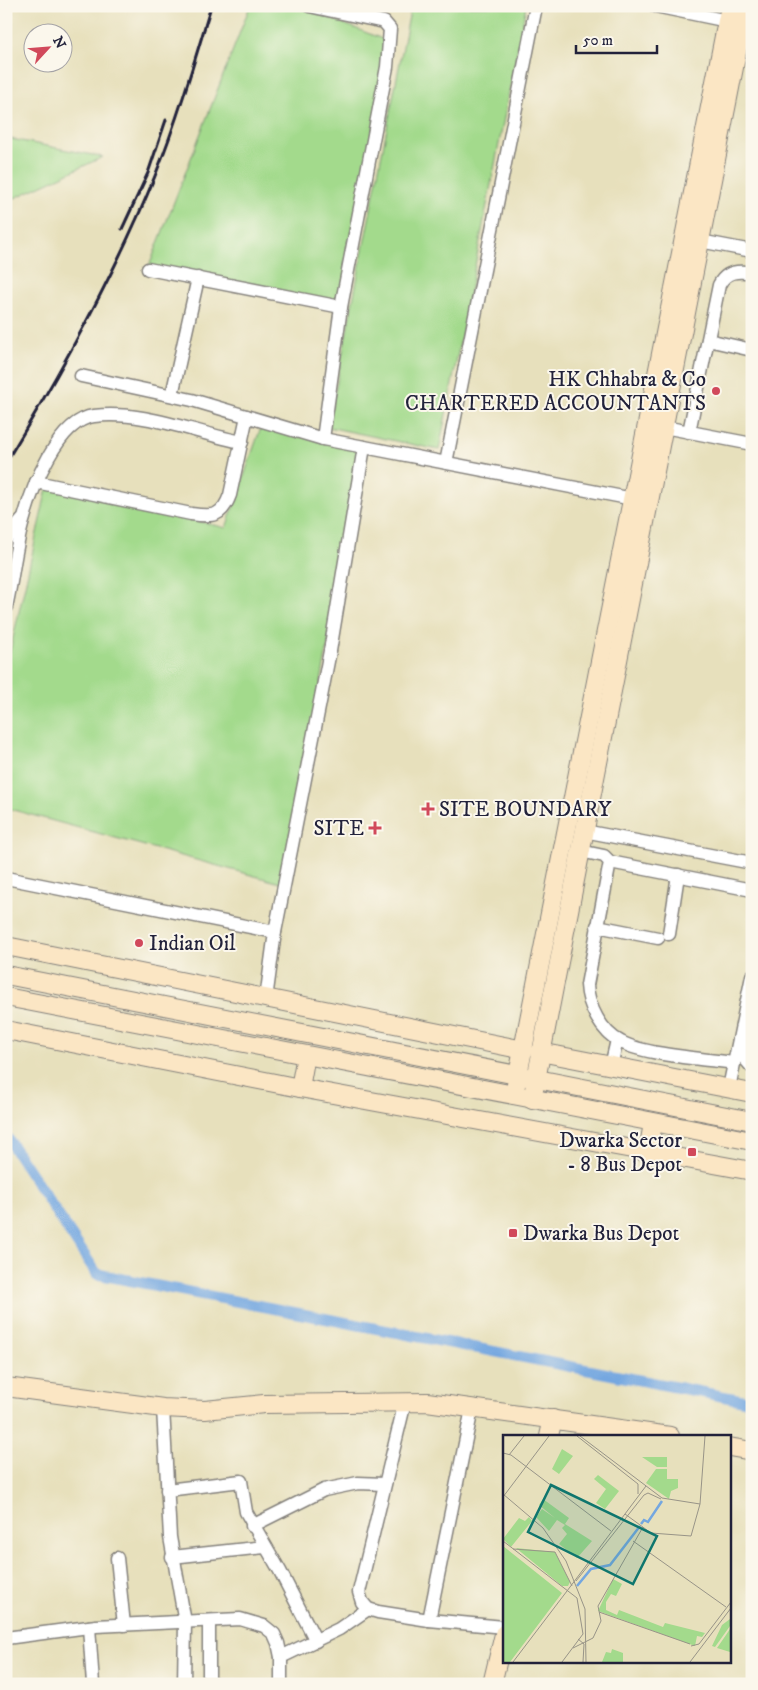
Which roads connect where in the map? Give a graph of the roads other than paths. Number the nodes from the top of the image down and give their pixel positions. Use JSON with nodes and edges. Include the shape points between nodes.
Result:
{"nodes":[{"id":1,"x":309,"y":6,"type":"edge"},
{"id":2,"x":536,"y":6,"type":"edge"},
{"id":3,"x":655,"y":6,"type":"edge"},
{"id":4,"x":746,"y":6,"type":"edge"},
{"id":5,"x":738,"y":19,"type":"edge"},
{"id":6,"x":700,"y":241,"type":"junction"},
{"id":7,"x":752,"y":251,"type":"edge"},
{"id":8,"x":148,"y":269,"type":"dead end"},
{"id":9,"x":752,"y":273,"type":"edge"},
{"id":10,"x":198,"y":278,"type":"junction"},
{"id":11,"x":341,"y":307,"type":"junction"},
{"id":12,"x":708,"y":340,"type":"junction"},
{"id":13,"x":752,"y":350,"type":"edge"},
{"id":14,"x":82,"y":376,"type":"dead end"},
{"id":15,"x":172,"y":395,"type":"junction"},
{"id":16,"x":247,"y":416,"type":"junction"},
{"id":17,"x":664,"y":427,"type":"junction"},
{"id":18,"x":689,"y":432,"type":"junction"},
{"id":19,"x":323,"y":439,"type":"junction"},
{"id":20,"x":242,"y":442,"type":"junction"},
{"id":21,"x":752,"y":444,"type":"edge"},
{"id":22,"x":364,"y":447,"type":"junction"},
{"id":23,"x":446,"y":463,"type":"junction"},
{"id":24,"x":36,"y":482,"type":"junction"},
{"id":25,"x":633,"y":499,"type":"junction"},
{"id":26,"x":23,"y":520,"type":"junction"},
{"id":27,"x":6,"y":539,"type":"edge"},
{"id":28,"x":6,"y":607,"type":"edge"},
{"id":29,"x":584,"y":831,"type":"junction"},
{"id":30,"x":580,"y":851,"type":"junction"},
{"id":31,"x":610,"y":862,"type":"junction"},
{"id":32,"x":752,"y":863,"type":"edge"},
{"id":33,"x":682,"y":876,"type":"junction"},
{"id":34,"x":6,"y":878,"type":"edge"},
{"id":35,"x":752,"y":890,"type":"edge"},
{"id":36,"x":597,"y":926,"type":"junction"},
{"id":37,"x":275,"y":932,"type":"junction"},
{"id":38,"x":6,"y":946,"type":"edge"},
{"id":39,"x":112,"y":968,"type":"junction"},
{"id":40,"x":6,"y":975,"type":"edge"},
{"id":41,"x":752,"y":976,"type":"edge"},
{"id":42,"x":109,"y":995,"type":"junction"},
{"id":43,"x":6,"y":997,"type":"edge"},
{"id":44,"x":266,"y":999,"type":"junction"},
{"id":45,"x":752,"y":1019,"type":"edge"},
{"id":46,"x":6,"y":1030,"type":"edge"},
{"id":47,"x":617,"y":1040,"type":"junction"},
{"id":48,"x":532,"y":1051,"type":"junction"},
{"id":49,"x":306,"y":1055,"type":"junction"},
{"id":50,"x":734,"y":1063,"type":"junction"},
{"id":51,"x":611,"y":1066,"type":"junction"},
{"id":52,"x":752,"y":1067,"type":"edge"},
{"id":53,"x":527,"y":1078,"type":"junction"},
{"id":54,"x":300,"y":1088,"type":"junction"},
{"id":55,"x":729,"y":1088,"type":"junction"},
{"id":56,"x":752,"y":1092,"type":"edge"},
{"id":57,"x":514,"y":1095,"type":"junction"},
{"id":58,"x":532,"y":1100,"type":"junction"},
{"id":59,"x":752,"y":1121,"type":"edge"},
{"id":60,"x":654,"y":1123,"type":"junction"},
{"id":61,"x":752,"y":1141,"type":"edge"},
{"id":62,"x":648,"y":1152,"type":"junction"},
{"id":63,"x":752,"y":1171,"type":"edge"},
{"id":64,"x":6,"y":1386,"type":"edge"},
{"id":65,"x":405,"y":1402,"type":"junction"},
{"id":66,"x":163,"y":1408,"type":"junction"},
{"id":67,"x":472,"y":1409,"type":"junction"},
{"id":68,"x":553,"y":1419,"type":"junction"},
{"id":69,"x":550,"y":1435,"type":"edge"},
{"id":70,"x":663,"y":1435,"type":"edge"},
{"id":71,"x":730,"y":1447,"type":"edge"},
{"id":72,"x":752,"y":1451,"type":"edge"},
{"id":73,"x":384,"y":1484,"type":"junction"},
{"id":74,"x":167,"y":1490,"type":"junction"},
{"id":75,"x":252,"y":1526,"type":"junction"},
{"id":76,"x":265,"y":1547,"type":"junction"},
{"id":77,"x":172,"y":1557,"type":"junction"},
{"id":78,"x":117,"y":1558,"type":"dead end"},
{"id":79,"x":368,"y":1609,"type":"junction"},
{"id":80,"x":429,"y":1620,"type":"junction"},
{"id":81,"x":209,"y":1621,"type":"junction"},
{"id":82,"x":185,"y":1622,"type":"junction"},
{"id":83,"x":124,"y":1625,"type":"junction"},
{"id":84,"x":89,"y":1627,"type":"junction"},
{"id":85,"x":503,"y":1627,"type":"edge"},
{"id":86,"x":6,"y":1638,"type":"edge"},
{"id":87,"x":503,"y":1638,"type":"edge"},
{"id":88,"x":316,"y":1641,"type":"junction"},
{"id":89,"x":280,"y":1657,"type":"junction"},
{"id":90,"x":93,"y":1684,"type":"edge"},
{"id":91,"x":184,"y":1684,"type":"edge"},
{"id":92,"x":209,"y":1684,"type":"edge"},
{"id":93,"x":280,"y":1684,"type":"edge"},
{"id":94,"x":492,"y":1684,"type":"edge"}],
"edges":[{"from":1,"to":11,"type":"street","via":[[384,22],[390,29],[387,67]]},
{"from":2,"to":23,"type":"street"},
{"from":3,"to":5,"type":"street"},
{"from":4,"to":5,"type":"street"},
{"from":5,"to":6,"type":"street"},
{"from":5,"to":25,"type":"street"},
{"from":6,"to":7,"type":"street"},
{"from":6,"to":17,"type":"street"},
{"from":8,"to":10,"type":"street"},
{"from":9,"to":12,"type":"street","via":[[742,271],[723,278]]},
{"from":10,"to":11,"type":"street"},
{"from":10,"to":15,"type":"street"},
{"from":11,"to":19,"type":"street"},
{"from":12,"to":13,"type":"street"},
{"from":12,"to":18,"type":"street"},
{"from":14,"to":15,"type":"street"},
{"from":15,"to":16,"type":"street"},
{"from":16,"to":19,"type":"street"},
{"from":16,"to":20,"type":"street"},
{"from":17,"to":18,"type":"street"},
{"from":17,"to":29,"type":"street"},
{"from":18,"to":21,"type":"street"},
{"from":19,"to":22,"type":"street"},
{"from":20,"to":24,"type":"street","via":[[121,416],[91,416],[64,434]]},
{"from":20,"to":24,"type":"street","via":[[226,507],[214,515],[191,514]]},
{"from":22,"to":23,"type":"street"},
{"from":22,"to":37,"type":"street","via":[[330,651]]},
{"from":23,"to":25,"type":"street"},
{"from":24,"to":26,"type":"street"},
{"from":25,"to":48,"type":"street"},
{"from":26,"to":27,"type":"street"},
{"from":26,"to":28,"type":"street"},
{"from":29,"to":30,"type":"street"},
{"from":29,"to":32,"type":"street"},
{"from":30,"to":31,"type":"street","via":[[604,856]]},
{"from":30,"to":48,"type":"street"},
{"from":31,"to":33,"type":"street"},
{"from":31,"to":36,"type":"street"},
{"from":33,"to":35,"type":"street"},
{"from":33,"to":36,"type":"street","via":[[667,935]]},
{"from":34,"to":37,"type":"street"},
{"from":36,"to":47,"type":"street","via":[[588,996],[606,1030]]},
{"from":37,"to":44,"type":"street"},
{"from":38,"to":39,"type":"street"},
{"from":39,"to":42,"type":"street"},
{"from":39,"to":44,"type":"street"},
{"from":40,"to":42,"type":"street"},
{"from":41,"to":50,"type":"street"},
{"from":42,"to":53,"type":"street"},
{"from":43,"to":49,"type":"street"},
{"from":44,"to":48,"type":"street"},
{"from":45,"to":52,"type":"street","via":[[745,1059]]},
{"from":46,"to":54,"type":"street"},
{"from":47,"to":50,"type":"street","via":[[652,1051]]},
{"from":47,"to":51,"type":"street"},
{"from":48,"to":51,"type":"street"},
{"from":48,"to":53,"type":"street"},
{"from":49,"to":54,"type":"street"},
{"from":49,"to":57,"type":"street"},
{"from":50,"to":55,"type":"street"},
{"from":51,"to":55,"type":"street"},
{"from":53,"to":57,"type":"street"},
{"from":53,"to":58,"type":"street"},
{"from":53,"to":59,"type":"street"},
{"from":54,"to":62,"type":"street"},
{"from":55,"to":56,"type":"street"},
{"from":57,"to":58,"type":"street"},
{"from":58,"to":60,"type":"street"},
{"from":60,"to":61,"type":"street"},
{"from":60,"to":62,"type":"street"},
{"from":62,"to":63,"type":"street"},
{"from":64,"to":66,"type":"street"},
{"from":65,"to":66,"type":"street","via":[[264,1404],[206,1410]]},
{"from":65,"to":67,"type":"street"},
{"from":65,"to":73,"type":"street"},
{"from":66,"to":74,"type":"street"},
{"from":67,"to":68,"type":"street"},
{"from":67,"to":80,"type":"street"},
{"from":68,"to":69,"type":"street"},
{"from":68,"to":70,"type":"street"},
{"from":71,"to":72,"type":"street"},
{"from":73,"to":75,"type":"street","via":[[358,1483],[324,1490]]},
{"from":73,"to":79,"type":"street","via":[[359,1592]]},
{"from":74,"to":75,"type":"street","via":[[241,1481],[246,1512]]},
{"from":74,"to":77,"type":"street"},
{"from":75,"to":76,"type":"street"},
{"from":76,"to":77,"type":"street"},
{"from":76,"to":88,"type":"street"},
{"from":77,"to":82,"type":"street"},
{"from":78,"to":83,"type":"street"},
{"from":79,"to":80,"type":"street"},
{"from":79,"to":88,"type":"street"},
{"from":80,"to":85,"type":"street"},
{"from":81,"to":82,"type":"street"},
{"from":81,"to":89,"type":"street","via":[[240,1619],[264,1626],[274,1634]]},
{"from":81,"to":92,"type":"street"},
{"from":82,"to":83,"type":"street"},
{"from":82,"to":91,"type":"street"},
{"from":83,"to":84,"type":"street"},
{"from":84,"to":86,"type":"street"},
{"from":84,"to":90,"type":"street"},
{"from":87,"to":94,"type":"street"},
{"from":88,"to":89,"type":"street"},
{"from":89,"to":93,"type":"street"}]}
